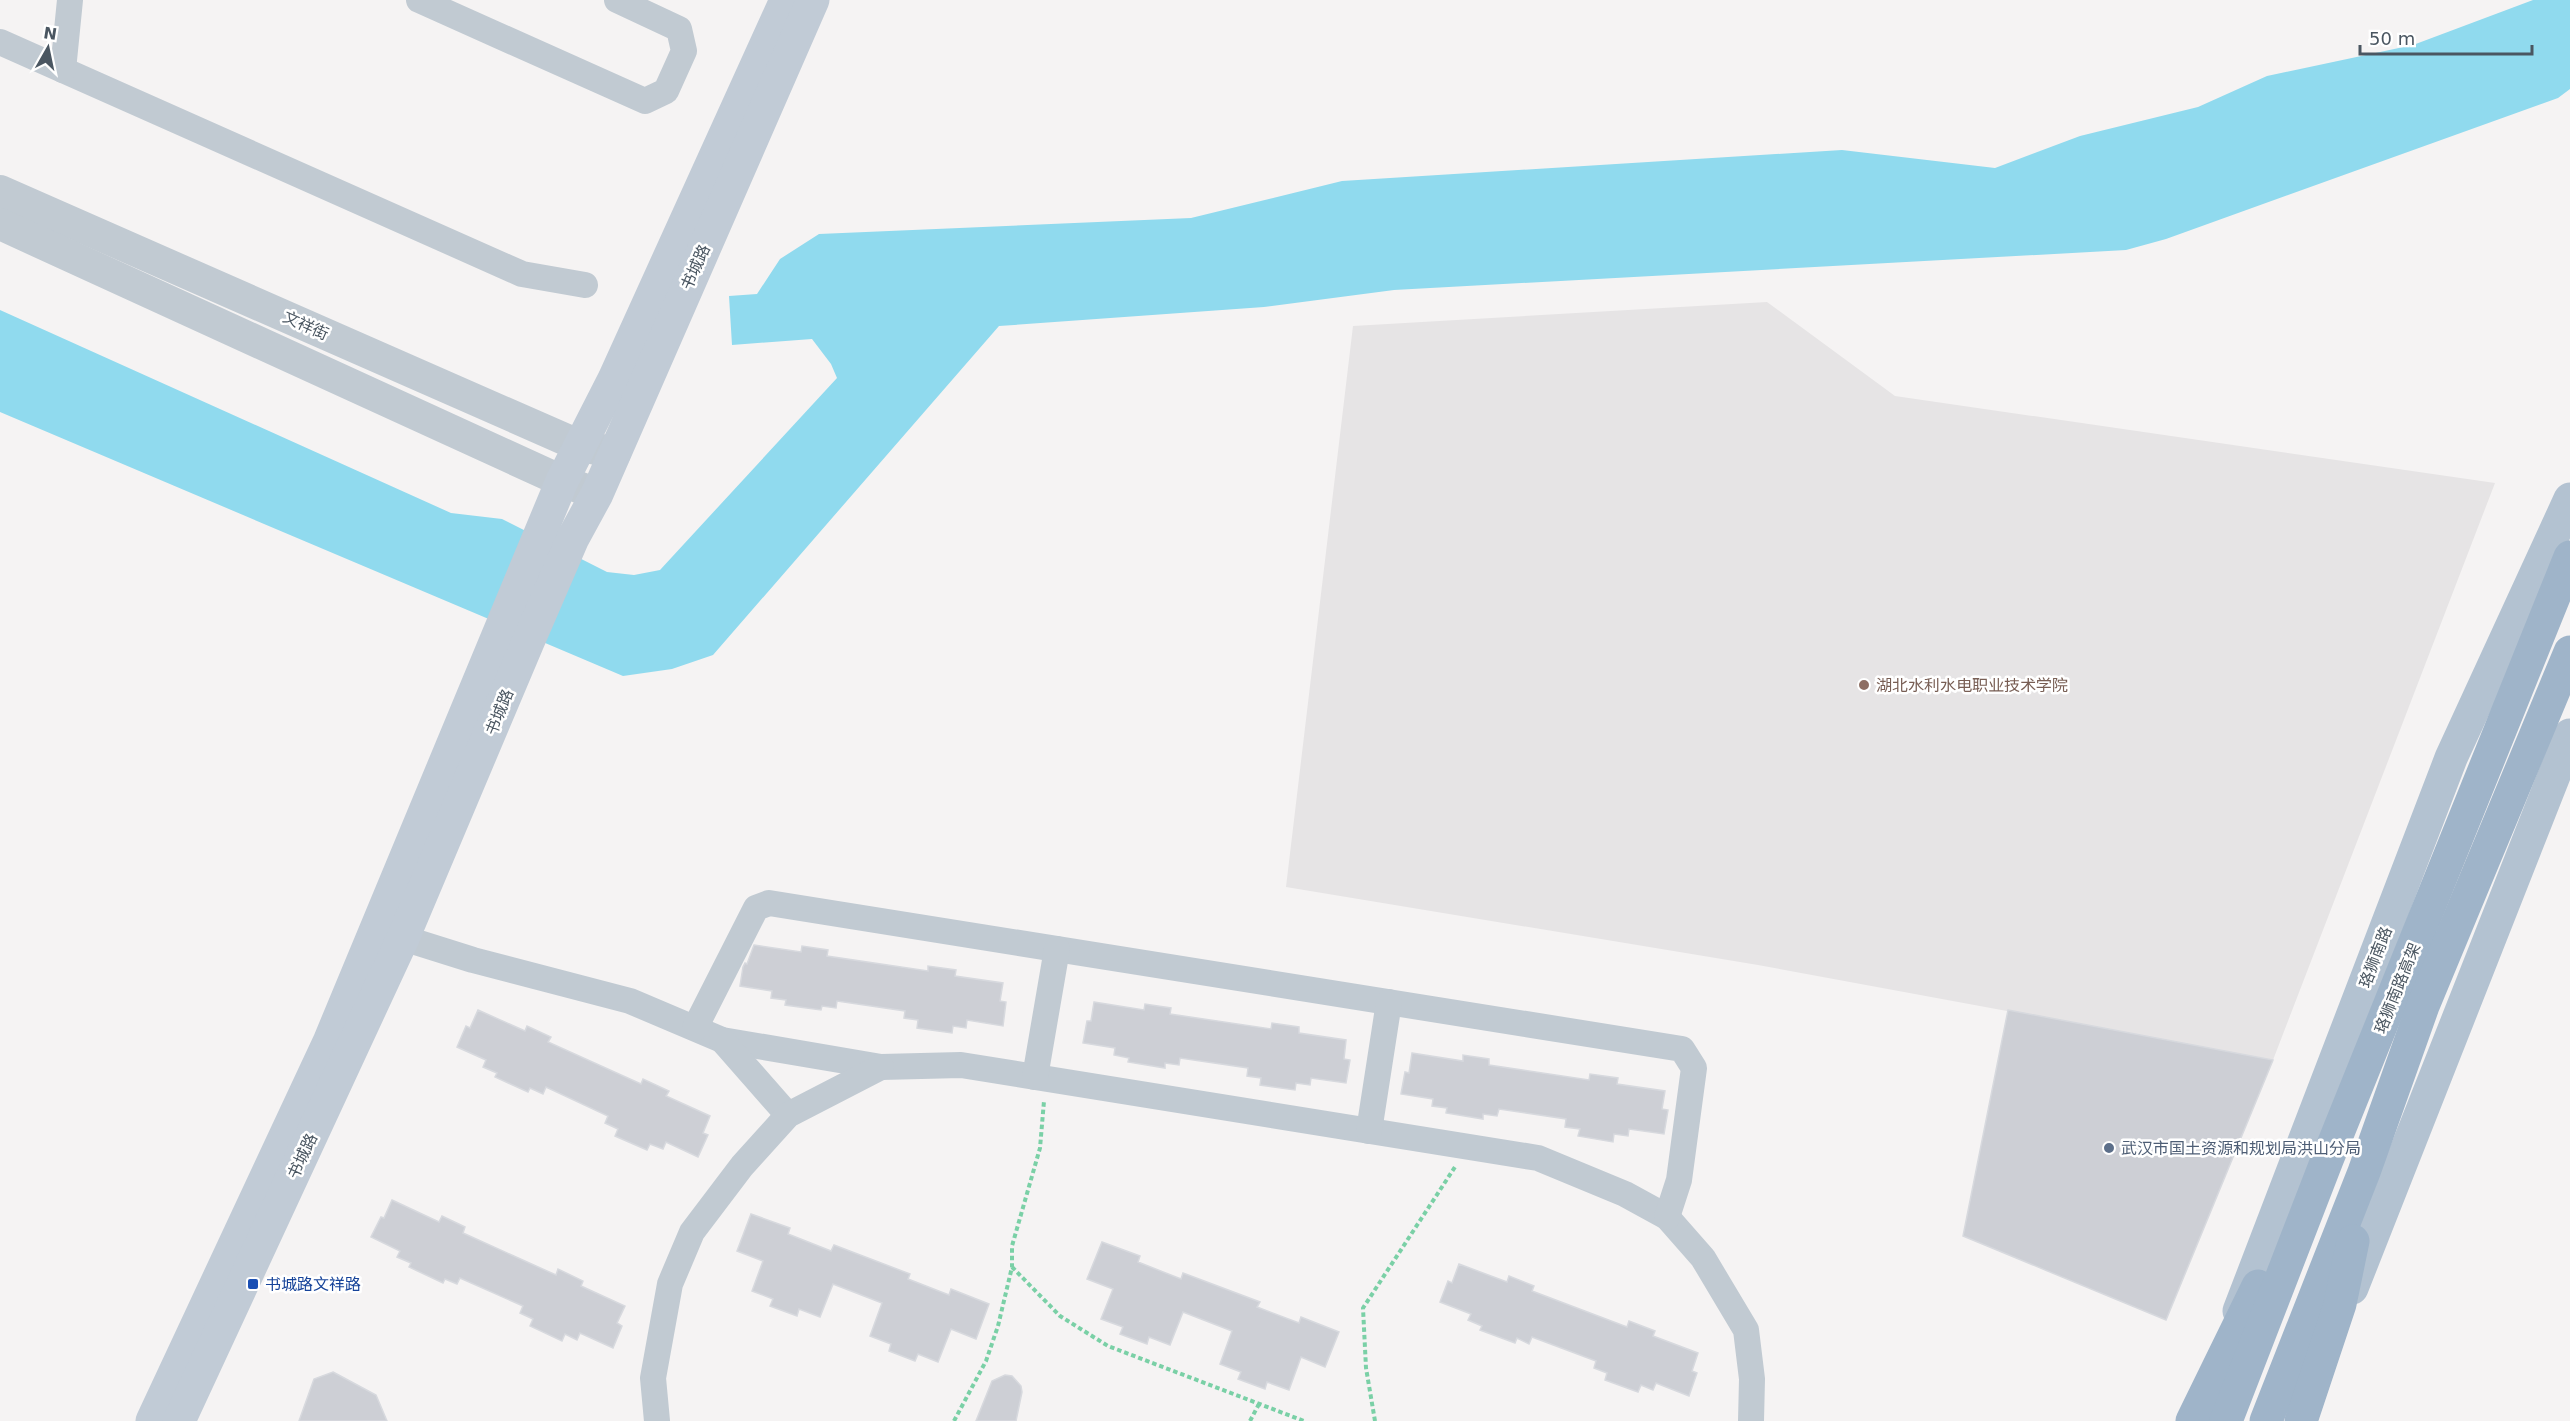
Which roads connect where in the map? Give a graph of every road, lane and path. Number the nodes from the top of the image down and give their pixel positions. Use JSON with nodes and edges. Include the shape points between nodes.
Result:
{"nodes":[{"id":1,"x":70,"y":0,"type":"edge"},
{"id":2,"x":419,"y":0,"type":"edge"},
{"id":3,"x":617,"y":0,"type":"edge"},
{"id":4,"x":786,"y":0,"type":"edge"},
{"id":5,"x":813,"y":0,"type":"edge"},
{"id":6,"x":0,"y":42,"type":"edge"},
{"id":7,"x":63,"y":70,"type":"junction"},
{"id":8,"x":0,"y":191,"type":"edge"},
{"id":9,"x":0,"y":224,"type":"edge"},
{"id":10,"x":585,"y":285,"type":"dead end"},
{"id":11,"x":578,"y":445,"type":"junction"},
{"id":12,"x":615,"y":453,"type":"junction"},
{"id":13,"x":562,"y":481,"type":"junction"},
{"id":14,"x":597,"y":494,"type":"junction"},
{"id":15,"x":2570,"y":499,"type":"edge"},
{"id":16,"x":2570,"y":557,"type":"edge"},
{"id":17,"x":2570,"y":652,"type":"edge"},
{"id":18,"x":2570,"y":735,"type":"edge"},
{"id":19,"x":403,"y":938,"type":"junction"},
{"id":20,"x":1056,"y":949,"type":"junction"},
{"id":21,"x":1389,"y":1002,"type":"junction"},
{"id":22,"x":695,"y":1028,"type":"junction"},
{"id":23,"x":722,"y":1040,"type":"junction"},
{"id":24,"x":881,"y":1067,"type":"junction"},
{"id":25,"x":1040,"y":1078,"type":"junction"},
{"id":26,"x":788,"y":1115,"type":"junction"},
{"id":27,"x":1369,"y":1131,"type":"junction"},
{"id":28,"x":1468,"y":1147,"type":"junction"},
{"id":29,"x":2326,"y":1160,"type":"junction"},
{"id":30,"x":2364,"y":1172,"type":"junction"},
{"id":31,"x":1668,"y":1217,"type":"junction"},
{"id":32,"x":1012,"y":1267,"type":"junction"},
{"id":33,"x":1259,"y":1404,"type":"junction"},
{"id":34,"x":152,"y":1421,"type":"edge"},
{"id":35,"x":178,"y":1421,"type":"edge"},
{"id":36,"x":657,"y":1421,"type":"edge"},
{"id":37,"x":954,"y":1421,"type":"edge"},
{"id":38,"x":1250,"y":1421,"type":"edge"},
{"id":39,"x":1304,"y":1421,"type":"edge"},
{"id":40,"x":1375,"y":1421,"type":"edge"},
{"id":41,"x":1751,"y":1421,"type":"edge"},
{"id":42,"x":2192,"y":1421,"type":"edge"},
{"id":43,"x":2197,"y":1421,"type":"edge"},
{"id":44,"x":2226,"y":1421,"type":"edge"},
{"id":45,"x":2266,"y":1421,"type":"edge"},
{"id":46,"x":2301,"y":1421,"type":"edge"}],
"edges":[{"from":1,"to":7,"type":"street"},
{"from":2,"to":3,"type":"street","via":[[645,101],[666,91],[684,51],[680,29]]},
{"from":4,"to":11,"type":"main road","name":"书城路","via":[[614,379]]},
{"from":5,"to":12,"type":"main road","name":"书城路"},
{"from":6,"to":7,"type":"street"},
{"from":7,"to":10,"type":"street","via":[[522,274]]},
{"from":8,"to":11,"type":"street","name":"文祥街"},
{"from":9,"to":13,"type":"street","name":"文祥街"},
{"from":11,"to":12,"type":"street","name":"文祥街"},
{"from":11,"to":13,"type":"main road","name":"书城路"},
{"from":12,"to":14,"type":"main road","name":"书城路"},
{"from":13,"to":14,"type":"street","name":"文祥街"},
{"from":13,"to":34,"type":"main road","name":"书城路","via":[[329,1042]]},
{"from":14,"to":19,"type":"main road","name":"书城路","via":[[573,538]]},
{"from":15,"to":43,"type":"main road","name":"珞狮南路","via":[[2451,758]]},
{"from":16,"to":29,"type":"highway","name":"珞狮南路高架"},
{"from":17,"to":30,"type":"highway","name":"珞狮南路高架","via":[[2423,1006]]},
{"from":18,"to":46,"type":"main road"},
{"from":19,"to":22,"type":"street","via":[[630,1001]]},
{"from":19,"to":35,"type":"main road","name":"书城路"},
{"from":20,"to":21,"type":"street"},
{"from":20,"to":22,"type":"street","via":[[769,903],[756,908]]},
{"from":20,"to":25,"type":"street"},
{"from":21,"to":27,"type":"street"},
{"from":21,"to":31,"type":"street","via":[[1682,1049],[1694,1068],[1679,1180]]},
{"from":22,"to":23,"type":"street"},
{"from":23,"to":24,"type":"street"},
{"from":23,"to":26,"type":"street"},
{"from":24,"to":25,"type":"street","via":[[961,1065]]},
{"from":24,"to":26,"type":"street"},
{"from":25,"to":27,"type":"street"},
{"from":25,"to":32,"type":"path","via":[[1040,1148],[1012,1246]]},
{"from":26,"to":36,"type":"street","via":[[742,1166],[692,1233],[670,1284],[653,1378]]},
{"from":27,"to":28,"type":"street"},
{"from":28,"to":31,"type":"street","via":[[1538,1158],[1625,1194]]},
{"from":28,"to":40,"type":"path","via":[[1364,1308],[1366,1368]]},
{"from":29,"to":42,"type":"highway","via":[[2268,1265]]},
{"from":29,"to":44,"type":"highway","name":"珞狮南路高架"},
{"from":30,"to":45,"type":"highway","name":"珞狮南路高架"},
{"from":30,"to":46,"type":"highway","via":[[2340,1304]]},
{"from":31,"to":41,"type":"street","via":[[1703,1258],[1746,1330],[1752,1379]]},
{"from":32,"to":33,"type":"path","via":[[1060,1316],[1108,1346]]},
{"from":32,"to":37,"type":"path","via":[[986,1361]]},
{"from":33,"to":38,"type":"path"},
{"from":33,"to":39,"type":"path"}]}
